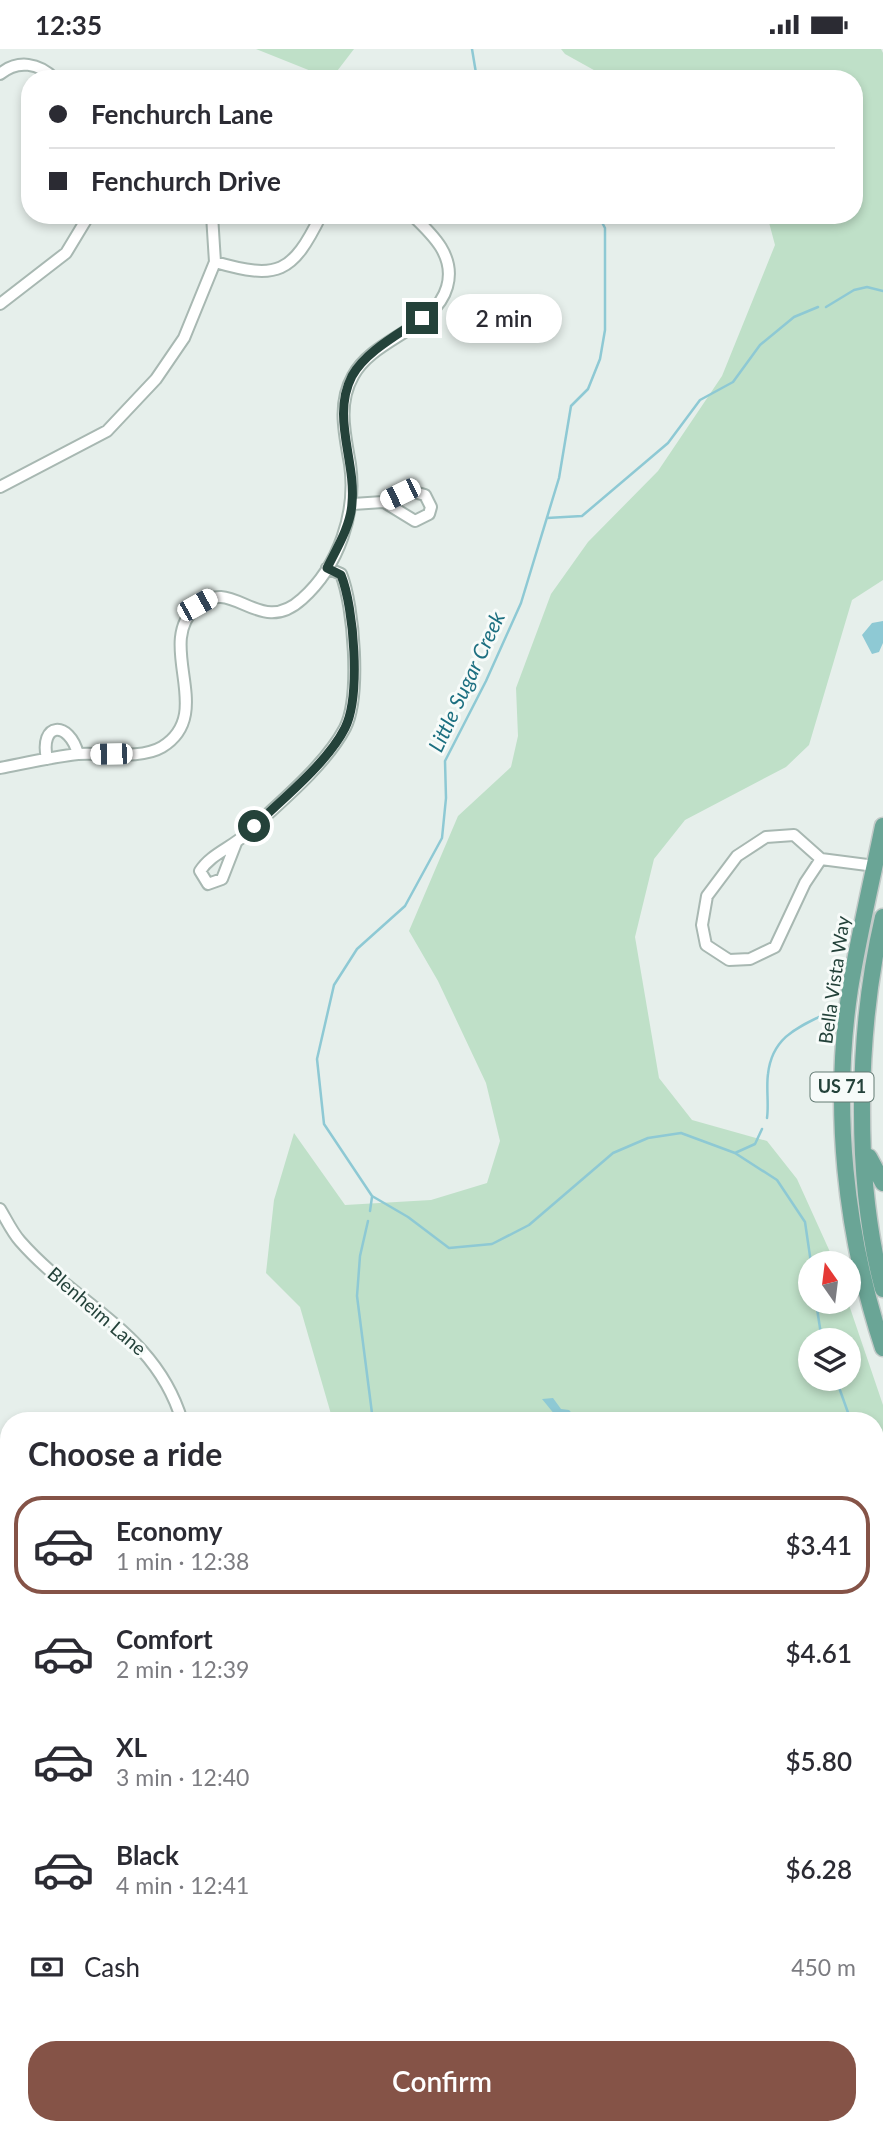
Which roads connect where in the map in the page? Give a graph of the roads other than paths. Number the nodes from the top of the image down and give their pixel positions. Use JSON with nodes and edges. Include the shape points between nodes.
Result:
{"nodes":[{"id":1,"x":2,"y":68,"type":"edge"},
{"id":2,"x":46,"y":70,"type":"edge"},
{"id":3,"x":84,"y":224,"type":"edge"},
{"id":4,"x":213,"y":224,"type":"edge"},
{"id":5,"x":317,"y":224,"type":"edge"},
{"id":6,"x":421,"y":224,"type":"edge"},
{"id":7,"x":215,"y":262,"type":"junction"},
{"id":8,"x":0,"y":304,"type":"edge"},
{"id":9,"x":0,"y":487,"type":"edge"},
{"id":10,"x":383,"y":502,"type":"dead end"},
{"id":11,"x":352,"y":504,"type":"junction"},
{"id":12,"x":327,"y":568,"type":"junction"},
{"id":13,"x":78,"y":754,"type":"junction"},
{"id":14,"x":47,"y":759,"type":"junction"},
{"id":15,"x":0,"y":768,"type":"edge"},
{"id":16,"x":883,"y":826,"type":"edge"},
{"id":17,"x":236,"y":843,"type":"dead end"},
{"id":18,"x":821,"y":859,"type":"junction"},
{"id":19,"x":875,"y":866,"type":"junction"},
{"id":20,"x":883,"y":917,"type":"edge"},
{"id":21,"x":864,"y":1146,"type":"junction"},
{"id":22,"x":883,"y":1183,"type":"edge"},
{"id":23,"x":0,"y":1209,"type":"edge"},
{"id":24,"x":883,"y":1289,"type":"edge"},
{"id":25,"x":883,"y":1348,"type":"edge"},
{"id":26,"x":178,"y":1412,"type":"edge"}],
"edges":[{"from":1,"to":2,"type":"street","via":[[24,64]]},
{"from":3,"to":8,"type":"street","via":[[66,253]]},
{"from":4,"to":7,"type":"street"},
{"from":5,"to":7,"type":"street","via":[[292,263],[275,272]]},
{"from":6,"to":11,"type":"street","via":[[438,240],[447,260],[448,284],[440,304],[371,355],[353,375],[344,401]]},
{"from":7,"to":9,"type":"street","via":[[184,338],[131,408],[107,431]]},
{"from":10,"to":11,"type":"street"},
{"from":11,"to":12,"type":"street"},
{"from":12,"to":13,"type":"street","via":[[302,599],[276,613],[261,613],[225,597],[197,605],[184,624],[181,646],[187,703],[177,734],[161,748],[141,753]]},
{"from":12,"to":17,"type":"street","via":[[341,575],[352,614],[352,700],[345,727],[323,758]]},
{"from":13,"to":14,"type":"street"},
{"from":13,"to":14,"type":"street","via":[[74,738],[56,730],[44,743]]},
{"from":14,"to":15,"type":"street"},
{"from":16,"to":19,"type":"main road","name":"Bella Vista Way","number":"US 71"},
{"from":18,"to":18,"type":"street","via":[[794,835],[766,837],[737,856],[707,896],[702,925],[706,946],[729,960],[750,959],[775,947]]},
{"from":18,"to":19,"type":"street"},
{"from":19,"to":25,"type":"main road","name":"Bella Vista Way","number":"US 71","via":[[850,988],[843,1140],[853,1226]]},
{"from":20,"to":21,"type":"main road","name":"Bella Vista Way","number":"US 71","via":[[866,1014]]},
{"from":21,"to":22,"type":"main road"},
{"from":21,"to":24,"type":"main road","name":"Bella Vista Way","number":"US 71"},
{"from":23,"to":26,"type":"street","name":"Blenheim Lane","via":[[19,1239],[44,1265],[144,1351],[163,1373]]}]}
